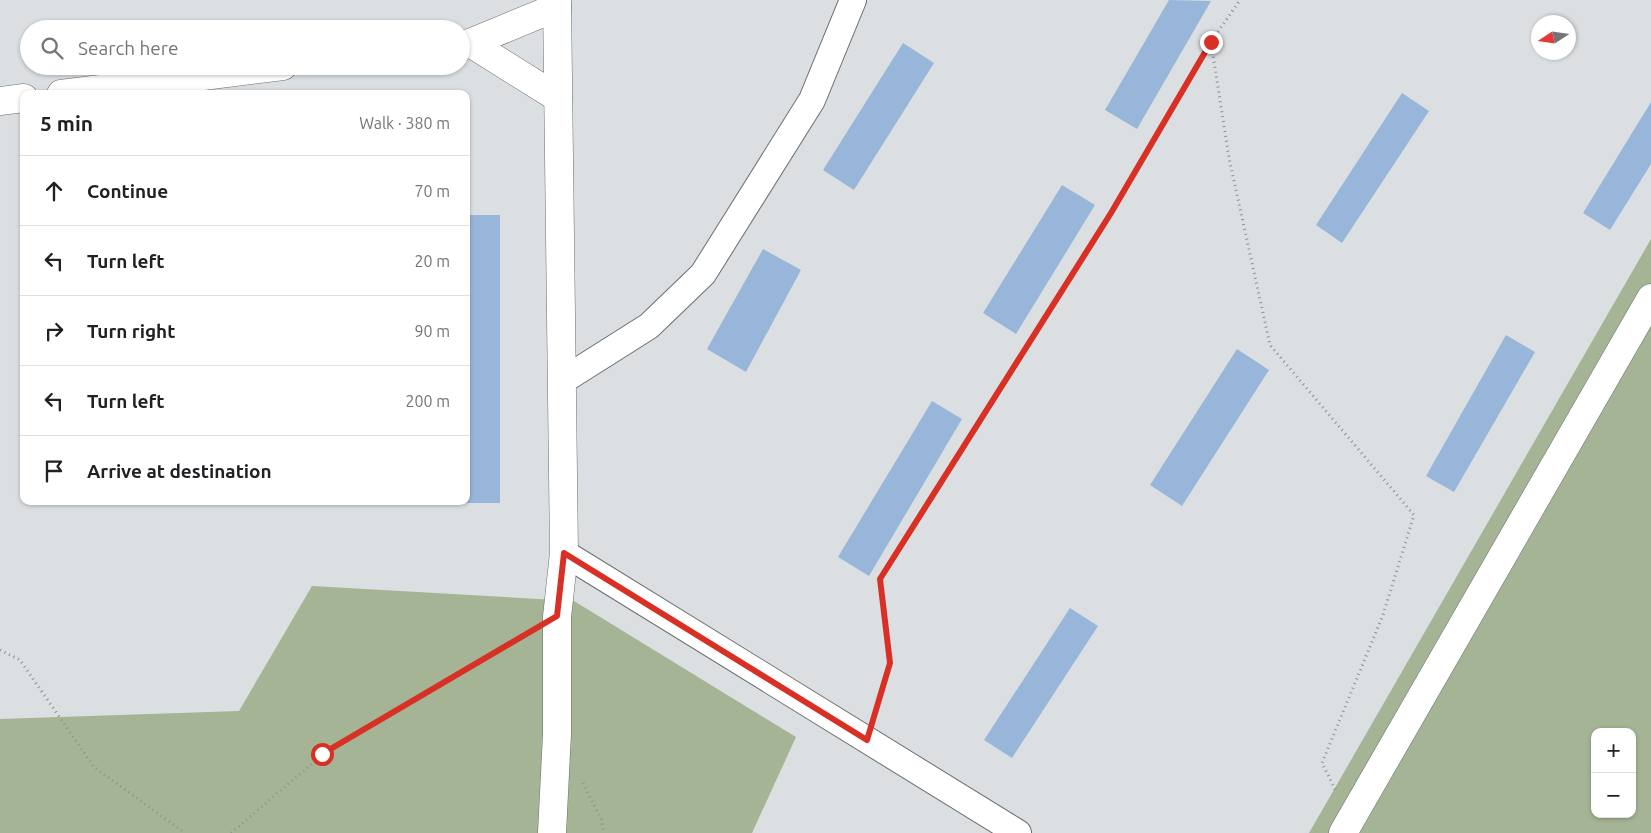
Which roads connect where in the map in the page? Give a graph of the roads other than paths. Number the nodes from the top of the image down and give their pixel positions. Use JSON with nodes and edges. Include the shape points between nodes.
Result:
{"nodes":[{"id":1,"x":853,"y":0,"type":"edge"},
{"id":2,"x":557,"y":4,"type":"edge"},
{"id":3,"x":470,"y":41,"type":"edge"},
{"id":4,"x":470,"y":46,"type":"edge"},
{"id":5,"x":212,"y":75,"type":"edge"},
{"id":6,"x":93,"y":90,"type":"edge"},
{"id":7,"x":20,"y":98,"type":"edge"},
{"id":8,"x":558,"y":98,"type":"junction"},
{"id":9,"x":0,"y":101,"type":"edge"},
{"id":10,"x":1651,"y":298,"type":"edge"},
{"id":11,"x":562,"y":381,"type":"junction"},
{"id":12,"x":564,"y":553,"type":"junction"},
{"id":13,"x":1347,"y":827,"type":"edge"},
{"id":14,"x":552,"y":833,"type":"edge"},
{"id":15,"x":1018,"y":833,"type":"edge"}],
"edges":[{"from":1,"to":11,"type":"street","via":[[812,100],[703,274],[649,326]]},
{"from":2,"to":3,"type":"street"},
{"from":2,"to":8,"type":"street"},
{"from":4,"to":8,"type":"street"},
{"from":5,"to":6,"type":"street"},
{"from":7,"to":9,"type":"street"},
{"from":8,"to":11,"type":"street"},
{"from":10,"to":13,"type":"street"},
{"from":11,"to":12,"type":"street"},
{"from":12,"to":14,"type":"street","via":[[557,616],[557,734]]},
{"from":12,"to":15,"type":"street"}]}
